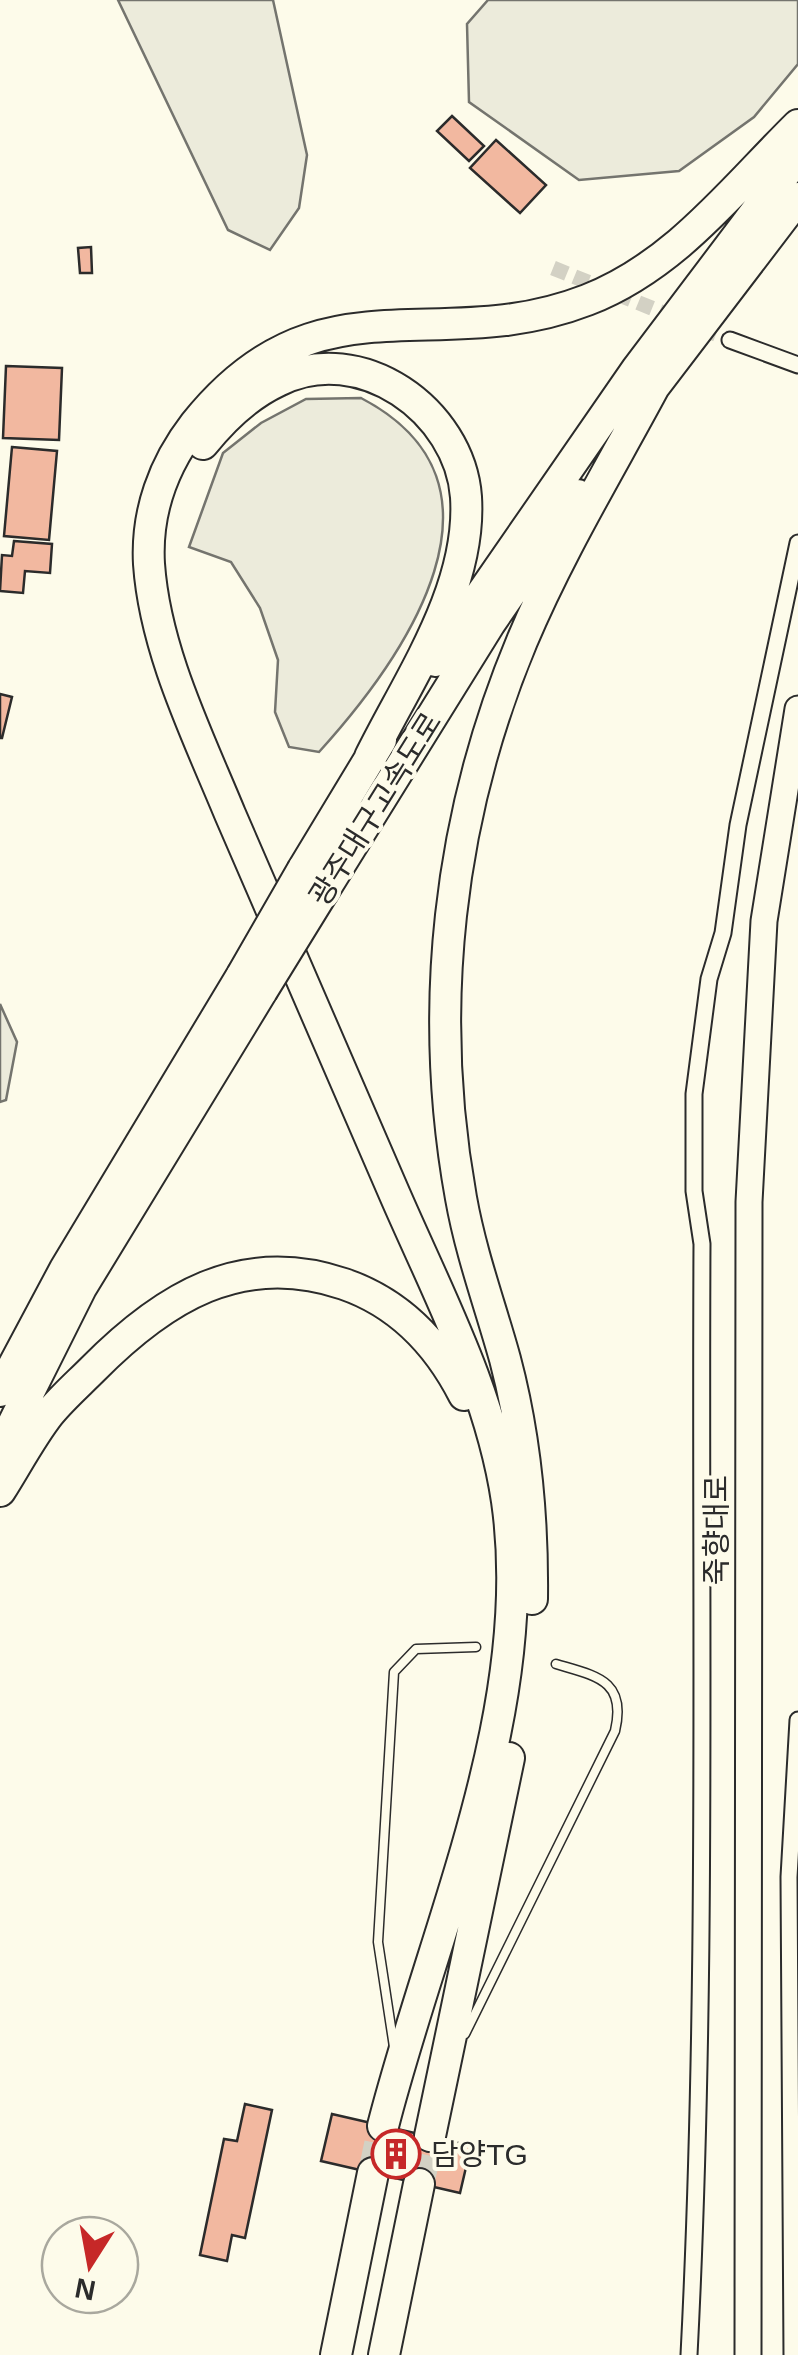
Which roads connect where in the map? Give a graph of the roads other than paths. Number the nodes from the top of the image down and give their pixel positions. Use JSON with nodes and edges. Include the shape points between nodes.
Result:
{"nodes":[{"id":1,"x":798,"y":124,"type":"edge"},
{"id":2,"x":798,"y":156,"type":"edge"},
{"id":3,"x":798,"y":198,"type":"edge"},
{"id":4,"x":730,"y":340,"type":"tunnel mouth"},
{"id":5,"x":798,"y":365,"type":"edge"},
{"id":6,"x":654,"y":385,"type":"junction"},
{"id":7,"x":798,"y":543,"type":"edge"},
{"id":8,"x":798,"y":708,"type":"edge"},
{"id":9,"x":370,"y":757,"type":"junction"},
{"id":10,"x":313,"y":880,"type":"junction"},
{"id":11,"x":252,"y":983,"type":"junction"},
{"id":12,"x":0,"y":1391,"type":"edge"},
{"id":13,"x":0,"y":1450,"type":"edge"},
{"id":14,"x":0,"y":1492,"type":"edge"},
{"id":15,"x":518,"y":1500,"type":"junction"},
{"id":16,"x":476,"y":1647,"type":"dead end"},
{"id":17,"x":556,"y":1664,"type":"dead end"},
{"id":18,"x":798,"y":1720,"type":"edge"},
{"id":19,"x":398,"y":2068,"type":"junction"},
{"id":20,"x":441,"y":2083,"type":"junction"},
{"id":21,"x":383,"y":2126,"type":"tunnel mouth"},
{"id":22,"x":430,"y":2136,"type":"tunnel mouth"},
{"id":23,"x":373,"y":2173,"type":"tunnel mouth"},
{"id":24,"x":418,"y":2184,"type":"tunnel mouth"},
{"id":25,"x":794,"y":2210,"type":"edge"},
{"id":26,"x":336,"y":2355,"type":"edge"},
{"id":27,"x":384,"y":2355,"type":"edge"},
{"id":28,"x":689,"y":2355,"type":"edge"},
{"id":29,"x":748,"y":2355,"type":"edge"},
{"id":30,"x":792,"y":2355,"type":"edge"}],
"edges":[{"from":1,"to":15,"type":"highway","via":[[682,244],[592,298],[488,322],[356,327],[264,356],[224,389],[191,430],[166,465],[154,503],[148,556],[154,610],[196,733],[465,1355]]},
{"from":2,"to":9,"type":"highway","name":"광주대구고속도로","via":[[637,369]]},
{"from":3,"to":6,"type":"highway","name":"광주대구고속도로"},
{"from":4,"to":5,"type":"street"},
{"from":6,"to":10,"type":"highway","name":"광주대구고속도로"},
{"from":6,"to":15,"type":"highway","via":[[522,640],[468,806],[446,952],[450,1130],[477,1271],[521,1432]]},
{"from":7,"to":28,"type":"street","via":[[738,825],[694,1094],[694,1192],[702,1244],[700,1816],[698,2189]]},
{"from":8,"to":29,"type":"main road","name":"죽향대로","via":[[764,921],[749,1202]]},
{"from":9,"to":10,"type":"highway","name":"광주대구고속도로"},
{"from":9,"to":15,"type":"highway","via":[[458,572],[466,495],[436,419],[405,392],[367,374],[319,370],[280,379],[244,402],[188,464],[170,513],[169,605],[212,730],[480,1349]]},
{"from":10,"to":11,"type":"highway","name":"광주대구고속도로","bridge":true},
{"from":11,"to":12,"type":"highway","name":"광주대구고속도로","via":[[66,1269]]},
{"from":11,"to":13,"type":"highway","name":"광주대구고속도로"},
{"from":14,"to":15,"type":"highway","via":[[50,1413],[116,1346],[162,1308],[210,1282],[264,1272],[319,1275],[369,1292],[417,1326],[458,1383]]},
{"from":15,"to":19,"type":"highway","via":[[503,1706]]},
{"from":15,"to":20,"type":"highway","via":[[533,1535],[530,1652]]},
{"from":16,"to":19,"type":"lane","via":[[416,1648],[394,1672],[378,1942]]},
{"from":17,"to":20,"type":"lane","via":[[598,1676],[617,1698],[611,1747]]},
{"from":18,"to":25,"type":"street","via":[[789,1877]]},
{"from":19,"to":21,"type":"highway"},
{"from":20,"to":22,"type":"highway"},
{"from":23,"to":26,"type":"highway"},
{"from":24,"to":27,"type":"highway"},
{"from":25,"to":30,"type":"street"}]}
